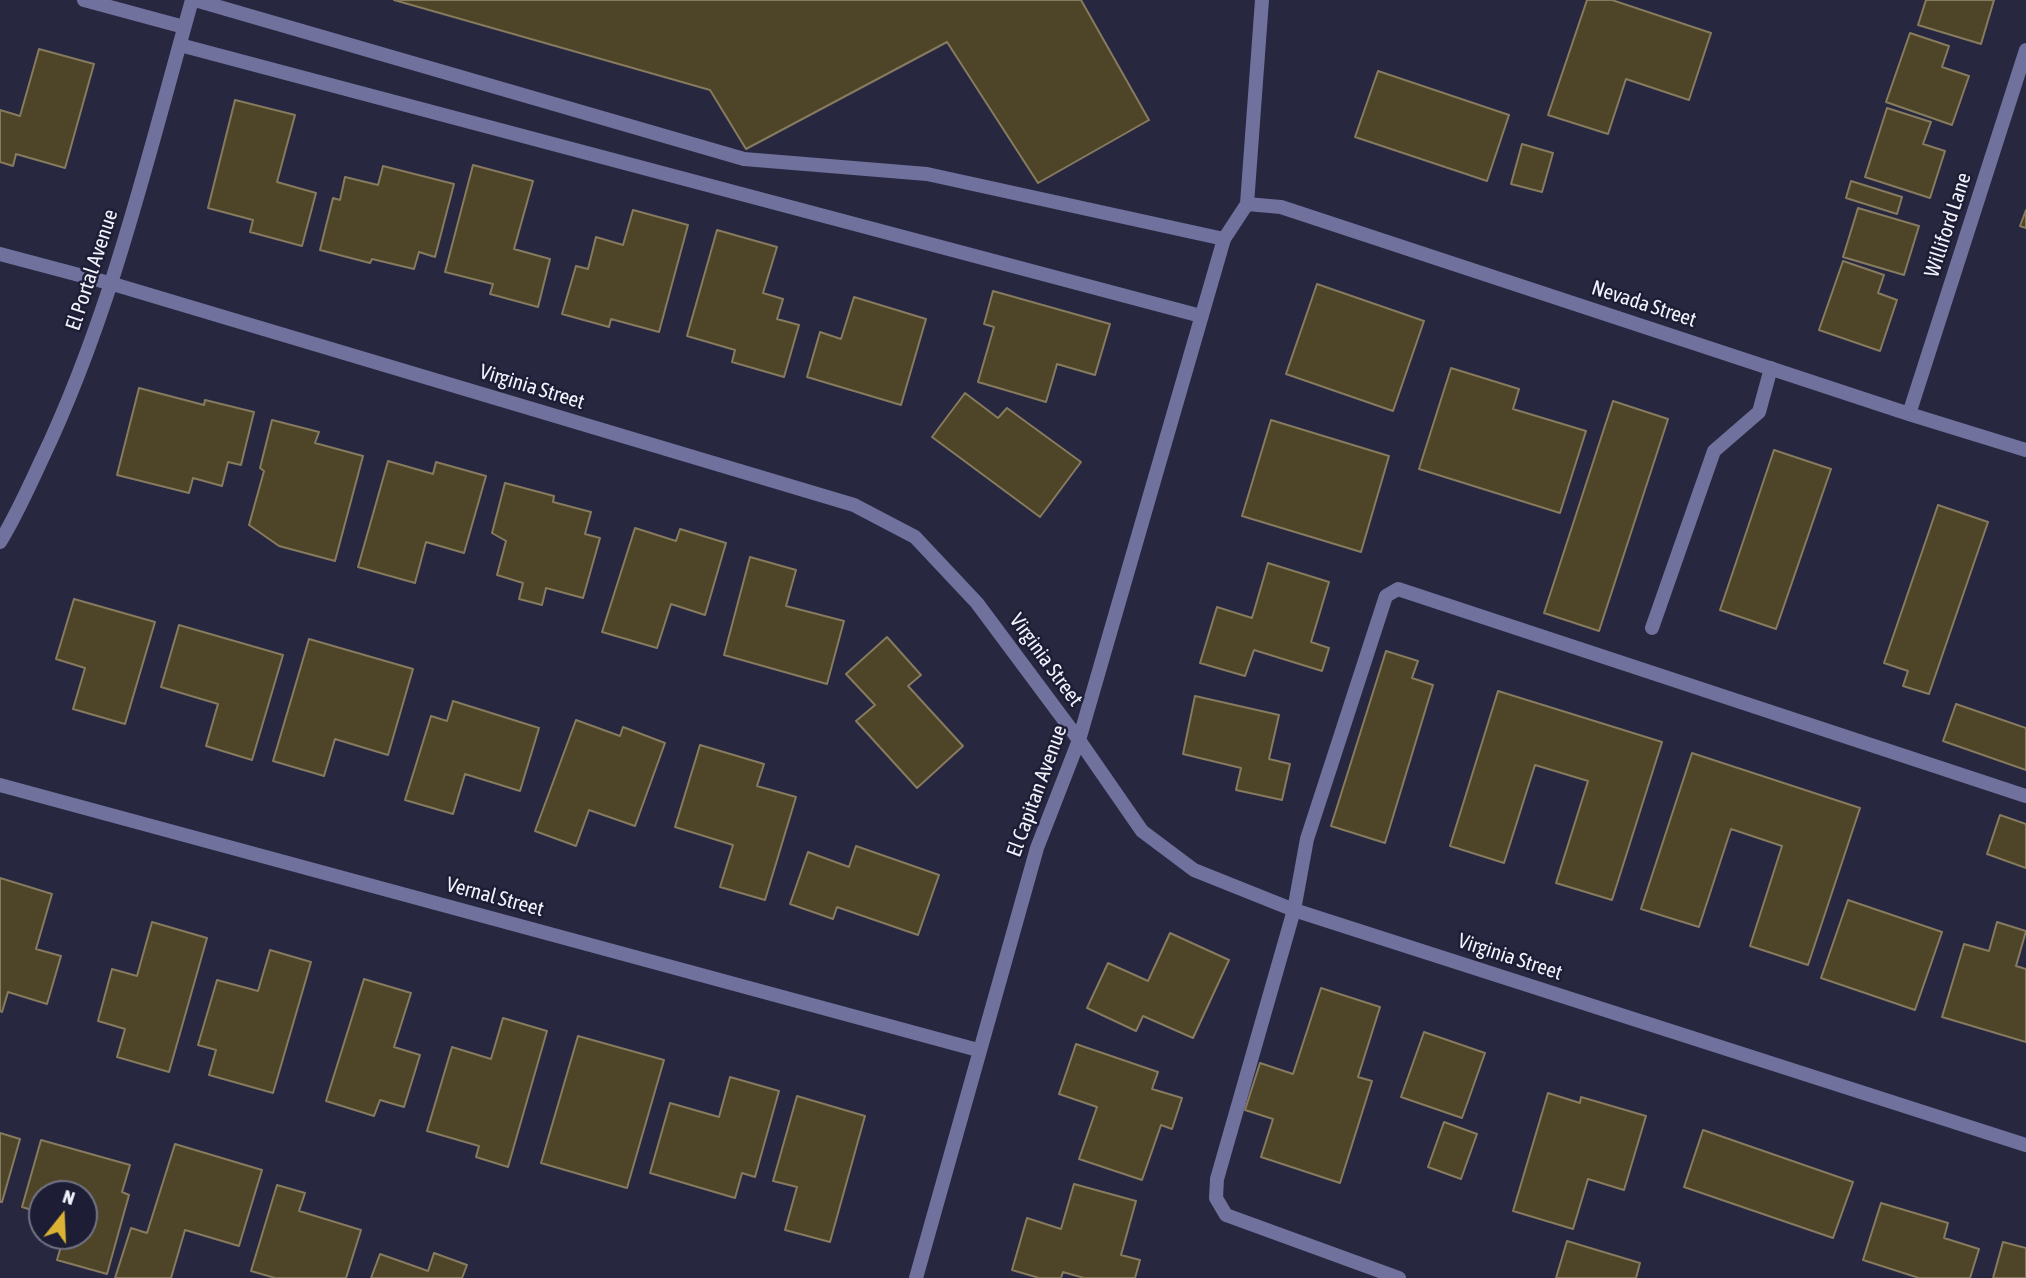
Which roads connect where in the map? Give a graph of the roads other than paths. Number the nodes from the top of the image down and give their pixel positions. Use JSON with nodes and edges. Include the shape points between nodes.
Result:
{"nodes":[{"id":1,"x":84,"y":0,"type":"edge"},
{"id":2,"x":193,"y":0,"type":"edge"},
{"id":3,"x":1262,"y":0,"type":"edge"},
{"id":4,"x":184,"y":27,"type":"junction"},
{"id":5,"x":180,"y":45,"type":"junction"},
{"id":6,"x":2026,"y":50,"type":"edge"},
{"id":7,"x":1247,"y":204,"type":"junction"},
{"id":8,"x":1224,"y":239,"type":"junction"},
{"id":9,"x":0,"y":254,"type":"edge"},
{"id":10,"x":113,"y":284,"type":"junction"},
{"id":11,"x":1201,"y":316,"type":"junction"},
{"id":12,"x":1771,"y":368,"type":"junction"},
{"id":13,"x":1909,"y":414,"type":"junction"},
{"id":14,"x":2026,"y":450,"type":"edge"},
{"id":15,"x":5,"y":524,"type":"edge"},
{"id":16,"x":0,"y":542,"type":"edge"},
{"id":17,"x":1652,"y":628,"type":"dead end"},
{"id":18,"x":1079,"y":740,"type":"junction"},
{"id":19,"x":0,"y":785,"type":"edge"},
{"id":20,"x":2026,"y":796,"type":"edge"},
{"id":21,"x":1294,"y":910,"type":"junction"},
{"id":22,"x":978,"y":1050,"type":"junction"},
{"id":23,"x":2026,"y":1145,"type":"edge"},
{"id":24,"x":916,"y":1278,"type":"edge"},
{"id":25,"x":1399,"y":1278,"type":"edge"}],
"edges":[{"from":1,"to":4,"type":"street"},
{"from":2,"to":4,"type":"street","name":"El Portal Avenue"},
{"from":2,"to":8,"type":"street","via":[[744,159],[927,173]]},
{"from":3,"to":7,"type":"street"},
{"from":4,"to":5,"type":"street","name":"El Portal Avenue"},
{"from":5,"to":10,"type":"street","name":"El Portal Avenue"},
{"from":5,"to":11,"type":"street"},
{"from":6,"to":13,"type":"street","name":"Williford Lane"},
{"from":7,"to":8,"type":"street","name":"El Capitan Avenue"},
{"from":7,"to":12,"type":"street","name":"Nevada Street","via":[[1281,207]]},
{"from":8,"to":11,"type":"street","name":"El Capitan Avenue"},
{"from":9,"to":10,"type":"street","name":"Virginia Street"},
{"from":10,"to":15,"type":"street","name":"El Portal Avenue","via":[[61,420]]},
{"from":10,"to":18,"type":"street","name":"Virginia Street","via":[[854,505],[915,537],[977,603]]},
{"from":11,"to":18,"type":"street","name":"El Capitan Avenue"},
{"from":12,"to":13,"type":"street","name":"Nevada Street"},
{"from":12,"to":17,"type":"street","via":[[1759,412],[1714,451]]},
{"from":13,"to":14,"type":"street","name":"Nevada Street"},
{"from":15,"to":16,"type":"street","name":"El Portal Avenue"},
{"from":18,"to":21,"type":"street","name":"Virginia Street","via":[[1142,831],[1194,870]]},
{"from":18,"to":22,"type":"street","name":"El Capitan Avenue","via":[[1037,848]]},
{"from":19,"to":22,"type":"street","name":"Vernal Street"},
{"from":20,"to":21,"type":"street","via":[[1398,589],[1385,596],[1307,839]]},
{"from":21,"to":23,"type":"street","name":"Virginia Street"},
{"from":21,"to":25,"type":"street","via":[[1217,1180],[1216,1198],[1226,1215]]},
{"from":22,"to":24,"type":"street","name":"El Capitan Avenue"}]}
